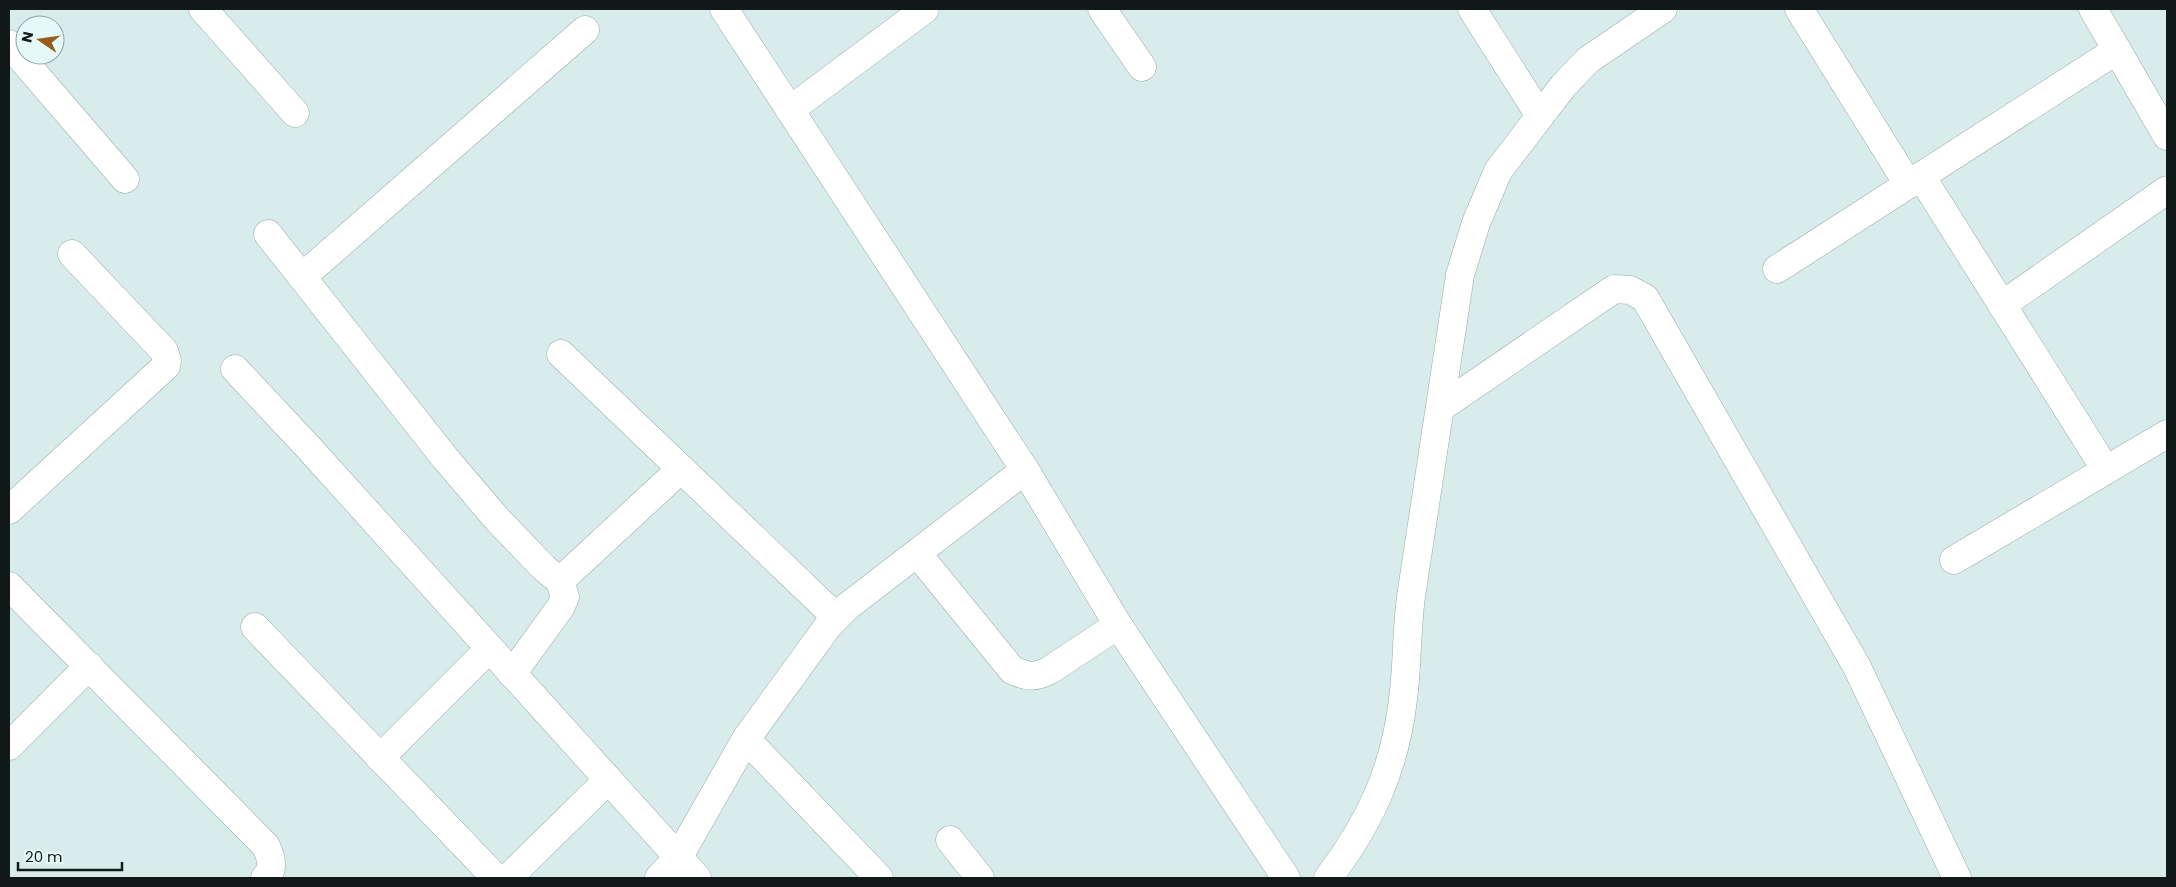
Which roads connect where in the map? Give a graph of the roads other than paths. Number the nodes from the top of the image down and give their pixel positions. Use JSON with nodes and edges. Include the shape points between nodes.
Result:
{"nodes":[{"id":1,"x":203,"y":9,"type":"edge"},
{"id":2,"x":724,"y":9,"type":"edge"},
{"id":3,"x":925,"y":9,"type":"edge"},
{"id":4,"x":1102,"y":9,"type":"edge"},
{"id":5,"x":1472,"y":9,"type":"edge"},
{"id":6,"x":1663,"y":9,"type":"edge"},
{"id":7,"x":1799,"y":9,"type":"edge"},
{"id":8,"x":2093,"y":9,"type":"edge"},
{"id":9,"x":584,"y":30,"type":"dead end"},
{"id":10,"x":9,"y":44,"type":"edge"},
{"id":11,"x":2117,"y":50,"type":"junction"},
{"id":12,"x":1142,"y":68,"type":"dead end"},
{"id":13,"x":790,"y":110,"type":"junction"},
{"id":14,"x":294,"y":113,"type":"dead end"},
{"id":15,"x":1540,"y":116,"type":"junction"},
{"id":16,"x":2167,"y":136,"type":"edge"},
{"id":17,"x":125,"y":178,"type":"dead end"},
{"id":18,"x":1915,"y":180,"type":"junction"},
{"id":19,"x":2167,"y":190,"type":"edge"},
{"id":20,"x":268,"y":234,"type":"dead end"},
{"id":21,"x":72,"y":254,"type":"dead end"},
{"id":22,"x":1777,"y":269,"type":"dead end"},
{"id":23,"x":302,"y":276,"type":"junction"},
{"id":24,"x":2002,"y":305,"type":"junction"},
{"id":25,"x":561,"y":354,"type":"dead end"},
{"id":26,"x":235,"y":369,"type":"dead end"},
{"id":27,"x":1440,"y":408,"type":"junction"},
{"id":28,"x":2167,"y":434,"type":"edge"},
{"id":29,"x":681,"y":469,"type":"junction"},
{"id":30,"x":1025,"y":470,"type":"junction"},
{"id":31,"x":2106,"y":470,"type":"junction"},
{"id":32,"x":9,"y":510,"type":"edge"},
{"id":33,"x":917,"y":553,"type":"junction"},
{"id":34,"x":1954,"y":560,"type":"dead end"},
{"id":35,"x":560,"y":581,"type":"junction"},
{"id":36,"x":9,"y":586,"type":"edge"},
{"id":37,"x":836,"y":617,"type":"junction"},
{"id":38,"x":1118,"y":625,"type":"junction"},
{"id":39,"x":255,"y":627,"type":"dead end"},
{"id":40,"x":489,"y":649,"type":"junction"},
{"id":41,"x":89,"y":666,"type":"junction"},
{"id":42,"x":512,"y":674,"type":"junction"},
{"id":43,"x":746,"y":739,"type":"junction"},
{"id":44,"x":9,"y":746,"type":"edge"},
{"id":45,"x":380,"y":758,"type":"junction"},
{"id":46,"x":608,"y":780,"type":"junction"},
{"id":47,"x":950,"y":840,"type":"dead end"},
{"id":48,"x":678,"y":858,"type":"junction"},
{"id":49,"x":1949,"y":875,"type":"edge"},
{"id":50,"x":265,"y":878,"type":"edge"},
{"id":51,"x":496,"y":878,"type":"edge"},
{"id":52,"x":508,"y":878,"type":"edge"},
{"id":53,"x":659,"y":878,"type":"edge"},
{"id":54,"x":697,"y":878,"type":"edge"},
{"id":55,"x":879,"y":878,"type":"edge"},
{"id":56,"x":980,"y":878,"type":"edge"},
{"id":57,"x":1286,"y":878,"type":"edge"},
{"id":58,"x":1328,"y":878,"type":"edge"}],
"edges":[{"from":1,"to":14,"type":"street"},
{"from":2,"to":13,"type":"street"},
{"from":3,"to":13,"type":"street"},
{"from":4,"to":12,"type":"street"},
{"from":5,"to":15,"type":"street"},
{"from":6,"to":15,"type":"street","via":[[1588,60]]},
{"from":7,"to":18,"type":"street"},
{"from":8,"to":11,"type":"street"},
{"from":9,"to":23,"type":"street"},
{"from":10,"to":17,"type":"street"},
{"from":11,"to":16,"type":"street"},
{"from":11,"to":18,"type":"street"},
{"from":13,"to":30,"type":"street"},
{"from":15,"to":27,"type":"street","via":[[1498,172],[1476,223],[1460,275]]},
{"from":18,"to":22,"type":"street"},
{"from":18,"to":24,"type":"street"},
{"from":19,"to":24,"type":"street"},
{"from":20,"to":23,"type":"street"},
{"from":21,"to":32,"type":"street","via":[[164,351],[166,366]]},
{"from":23,"to":35,"type":"street","via":[[445,458],[498,519]]},
{"from":24,"to":31,"type":"street"},
{"from":25,"to":29,"type":"street"},
{"from":26,"to":40,"type":"street"},
{"from":27,"to":49,"type":"street","via":[[1614,289],[1630,290],[1645,298],[1857,667]]},
{"from":27,"to":58,"type":"street","via":[[1408,612],[1404,699],[1394,755],[1376,803]]},
{"from":28,"to":31,"type":"street"},
{"from":29,"to":35,"type":"street"},
{"from":29,"to":37,"type":"street"},
{"from":30,"to":33,"type":"street"},
{"from":30,"to":38,"type":"street"},
{"from":31,"to":34,"type":"street"},
{"from":33,"to":37,"type":"street"},
{"from":33,"to":38,"type":"street","via":[[1012,670],[1025,676],[1038,676],[1050,670]]},
{"from":35,"to":42,"type":"street","via":[[565,597],[560,608]]},
{"from":36,"to":41,"type":"street"},
{"from":37,"to":43,"type":"street"},
{"from":38,"to":57,"type":"street"},
{"from":39,"to":45,"type":"street"},
{"from":40,"to":42,"type":"street"},
{"from":40,"to":45,"type":"street"},
{"from":41,"to":44,"type":"street"},
{"from":41,"to":50,"type":"street","via":[[266,846],[272,860],[269,875]]},
{"from":42,"to":46,"type":"street"},
{"from":43,"to":48,"type":"street"},
{"from":43,"to":55,"type":"street"},
{"from":45,"to":51,"type":"street"},
{"from":46,"to":48,"type":"street"},
{"from":46,"to":52,"type":"street"},
{"from":47,"to":56,"type":"street"},
{"from":48,"to":53,"type":"street"},
{"from":48,"to":54,"type":"street"}]}
